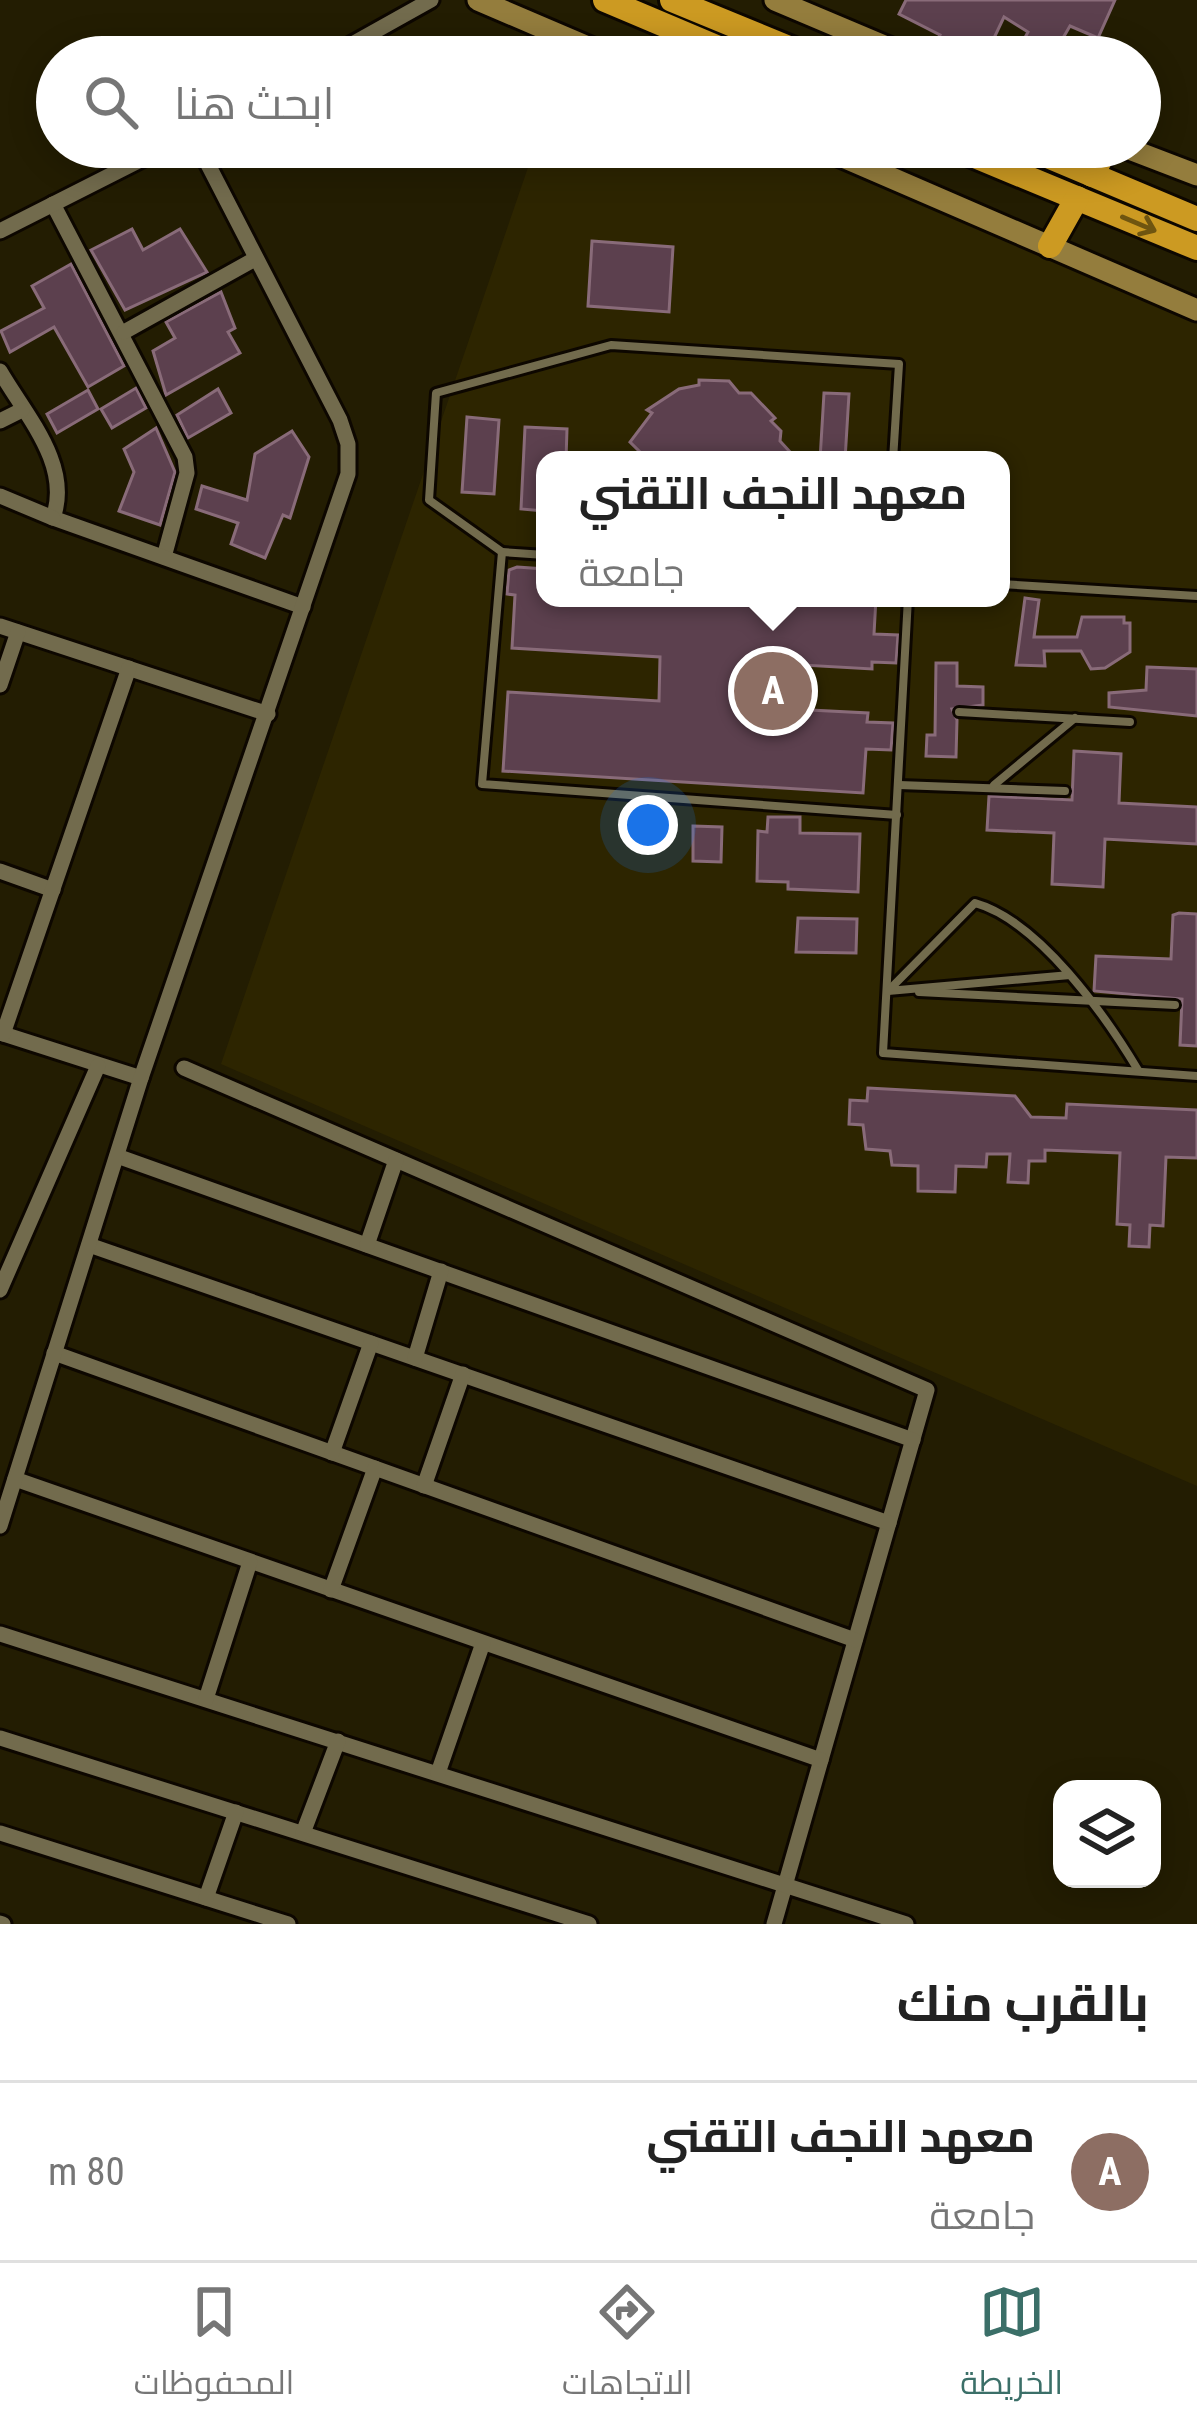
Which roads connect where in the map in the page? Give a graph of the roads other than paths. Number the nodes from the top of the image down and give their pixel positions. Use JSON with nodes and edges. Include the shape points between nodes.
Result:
{"nodes":[{"id":1,"x":431,"y":0,"type":"edge"},
{"id":2,"x":478,"y":0,"type":"edge"},
{"id":3,"x":605,"y":0,"type":"edge"},
{"id":4,"x":672,"y":0,"type":"edge"},
{"id":5,"x":775,"y":0,"type":"edge"},
{"id":6,"x":367,"y":36,"type":"edge"},
{"id":7,"x":562,"y":36,"type":"edge"},
{"id":8,"x":690,"y":36,"type":"edge"},
{"id":9,"x":760,"y":36,"type":"edge"},
{"id":10,"x":860,"y":36,"type":"edge"},
{"id":11,"x":1161,"y":161,"type":"edge"},
{"id":12,"x":124,"y":168,"type":"edge"},
{"id":13,"x":210,"y":168,"type":"edge"},
{"id":14,"x":869,"y":168,"type":"edge"},
{"id":15,"x":1004,"y":168,"type":"edge"},
{"id":16,"x":1076,"y":168,"type":"edge"},
{"id":17,"x":1096,"y":168,"type":"edge"},
{"id":18,"x":1092,"y":175,"type":"junction"},
{"id":19,"x":1197,"y":175,"type":"edge"},
{"id":20,"x":1077,"y":198,"type":"junction"},
{"id":21,"x":52,"y":204,"type":"junction"},
{"id":22,"x":1197,"y":219,"type":"edge"},
{"id":23,"x":0,"y":231,"type":"edge"},
{"id":24,"x":1050,"y":246,"type":"junction"},
{"id":25,"x":1197,"y":248,"type":"edge"},
{"id":26,"x":255,"y":259,"type":"junction"},
{"id":27,"x":1197,"y":310,"type":"edge"},
{"id":28,"x":124,"y":332,"type":"junction"},
{"id":29,"x":0,"y":371,"type":"edge"},
{"id":30,"x":22,"y":410,"type":"junction"},
{"id":31,"x":0,"y":421,"type":"edge"},
{"id":32,"x":893,"y":451,"type":"edge"},
{"id":33,"x":0,"y":496,"type":"edge"},
{"id":34,"x":53,"y":518,"type":"junction"},
{"id":35,"x":502,"y":552,"type":"junction"},
{"id":36,"x":536,"y":554,"type":"edge"},
{"id":37,"x":164,"y":557,"type":"junction"},
{"id":38,"x":1010,"y":585,"type":"edge"},
{"id":39,"x":1197,"y":596,"type":"edge"},
{"id":40,"x":908,"y":607,"type":"edge"},
{"id":41,"x":303,"y":608,"type":"junction"},
{"id":42,"x":0,"y":626,"type":"edge"},
{"id":43,"x":18,"y":632,"type":"junction"},
{"id":44,"x":129,"y":668,"type":"junction"},
{"id":45,"x":0,"y":685,"type":"edge"},
{"id":46,"x":958,"y":712,"type":"dead end"},
{"id":47,"x":268,"y":714,"type":"junction"},
{"id":48,"x":1075,"y":718,"type":"junction"},
{"id":49,"x":1130,"y":722,"type":"dead end"},
{"id":50,"x":899,"y":785,"type":"junction"},
{"id":51,"x":993,"y":786,"type":"junction"},
{"id":52,"x":1065,"y":790,"type":"dead end"},
{"id":53,"x":897,"y":815,"type":"junction"},
{"id":54,"x":0,"y":871,"type":"edge"},
{"id":55,"x":53,"y":890,"type":"junction"},
{"id":56,"x":1070,"y":975,"type":"junction"},
{"id":57,"x":888,"y":991,"type":"junction"},
{"id":58,"x":1096,"y":1001,"type":"junction"},
{"id":59,"x":1175,"y":1005,"type":"dead end"},
{"id":60,"x":2,"y":1034,"type":"edge"},
{"id":61,"x":98,"y":1066,"type":"junction"},
{"id":62,"x":184,"y":1068,"type":"dead end"},
{"id":63,"x":1139,"y":1071,"type":"junction"},
{"id":64,"x":1197,"y":1076,"type":"edge"},
{"id":65,"x":141,"y":1078,"type":"junction"},
{"id":66,"x":117,"y":1156,"type":"junction"},
{"id":67,"x":396,"y":1160,"type":"junction"},
{"id":68,"x":89,"y":1245,"type":"junction"},
{"id":69,"x":367,"y":1245,"type":"junction"},
{"id":70,"x":441,"y":1271,"type":"junction"},
{"id":71,"x":0,"y":1290,"type":"edge"},
{"id":72,"x":370,"y":1342,"type":"junction"},
{"id":73,"x":54,"y":1353,"type":"junction"},
{"id":74,"x":415,"y":1358,"type":"junction"},
{"id":75,"x":463,"y":1374,"type":"junction"},
{"id":76,"x":913,"y":1440,"type":"junction"},
{"id":77,"x":332,"y":1453,"type":"junction"},
{"id":78,"x":375,"y":1468,"type":"junction"},
{"id":79,"x":15,"y":1480,"type":"junction"},
{"id":80,"x":424,"y":1486,"type":"junction"},
{"id":81,"x":889,"y":1522,"type":"junction"},
{"id":82,"x":0,"y":1526,"type":"edge"},
{"id":83,"x":250,"y":1562,"type":"junction"},
{"id":84,"x":331,"y":1590,"type":"junction"},
{"id":85,"x":0,"y":1634,"type":"edge"},
{"id":86,"x":855,"y":1640,"type":"junction"},
{"id":87,"x":483,"y":1642,"type":"junction"},
{"id":88,"x":206,"y":1699,"type":"junction"},
{"id":89,"x":0,"y":1738,"type":"edge"},
{"id":90,"x":338,"y":1741,"type":"junction"},
{"id":91,"x":821,"y":1760,"type":"junction"},
{"id":92,"x":438,"y":1772,"type":"junction"},
{"id":93,"x":236,"y":1812,"type":"junction"},
{"id":94,"x":303,"y":1833,"type":"junction"},
{"id":95,"x":0,"y":1834,"type":"edge"},
{"id":96,"x":785,"y":1885,"type":"junction"},
{"id":97,"x":206,"y":1898,"type":"junction"},
{"id":98,"x":868,"y":1918,"type":"edge"},
{"id":99,"x":276,"y":1922,"type":"edge"},
{"id":100,"x":589,"y":1924,"type":"edge"},
{"id":101,"x":774,"y":1924,"type":"edge"},
{"id":102,"x":906,"y":1924,"type":"edge"}],
"edges":[{"from":1,"to":6,"type":"street"},
{"from":2,"to":7,"type":"main road"},
{"from":3,"to":8,"type":"highway"},
{"from":4,"to":9,"type":"highway"},
{"from":5,"to":10,"type":"main road"},
{"from":11,"to":19,"type":"main road"},
{"from":12,"to":21,"type":"street"},
{"from":13,"to":26,"type":"street"},
{"from":14,"to":24,"type":"main road"},
{"from":15,"to":20,"type":"highway"},
{"from":16,"to":18,"type":"highway"},
{"from":17,"to":18,"type":"highway"},
{"from":18,"to":22,"type":"highway"},
{"from":20,"to":24,"type":"highway"},
{"from":20,"to":25,"type":"highway","one_way":true},
{"from":21,"to":23,"type":"street"},
{"from":21,"to":28,"type":"street"},
{"from":24,"to":27,"type":"main road"},
{"from":26,"to":28,"type":"street"},
{"from":26,"to":41,"type":"street","via":[[348,444],[348,474]]},
{"from":28,"to":37,"type":"street","via":[[187,465]]},
{"from":29,"to":30,"type":"street"},
{"from":30,"to":31,"type":"street"},
{"from":30,"to":34,"type":"street","via":[[59,477]]},
{"from":32,"to":35,"type":"lane","via":[[898,364],[611,345],[436,393],[428,500]]},
{"from":33,"to":34,"type":"street"},
{"from":34,"to":37,"type":"street"},
{"from":35,"to":36,"type":"lane"},
{"from":35,"to":53,"type":"lane","via":[[482,784]]},
{"from":37,"to":41,"type":"street"},
{"from":38,"to":39,"type":"lane"},
{"from":40,"to":50,"type":"lane"},
{"from":41,"to":47,"type":"street"},
{"from":42,"to":43,"type":"street"},
{"from":43,"to":44,"type":"street"},
{"from":43,"to":45,"type":"street"},
{"from":44,"to":47,"type":"street"},
{"from":44,"to":55,"type":"street"},
{"from":46,"to":48,"type":"lane"},
{"from":47,"to":65,"type":"street"},
{"from":48,"to":49,"type":"lane"},
{"from":48,"to":51,"type":"lane"},
{"from":50,"to":51,"type":"lane"},
{"from":50,"to":53,"type":"lane"},
{"from":51,"to":52,"type":"lane"},
{"from":53,"to":57,"type":"lane"},
{"from":54,"to":55,"type":"street"},
{"from":55,"to":60,"type":"street"},
{"from":56,"to":57,"type":"lane"},
{"from":56,"to":57,"type":"lane","via":[[994,908],[975,903]]},
{"from":56,"to":58,"type":"lane"},
{"from":57,"to":58,"type":"lane"},
{"from":57,"to":63,"type":"lane","via":[[883,1053]]},
{"from":58,"to":59,"type":"lane"},
{"from":58,"to":63,"type":"lane"},
{"from":60,"to":61,"type":"street"},
{"from":61,"to":65,"type":"street"},
{"from":61,"to":71,"type":"street"},
{"from":62,"to":67,"type":"street"},
{"from":63,"to":64,"type":"lane"},
{"from":65,"to":66,"type":"street"},
{"from":66,"to":68,"type":"street"},
{"from":66,"to":69,"type":"street"},
{"from":67,"to":69,"type":"street"},
{"from":67,"to":76,"type":"street","via":[[927,1390]]},
{"from":68,"to":72,"type":"street"},
{"from":68,"to":73,"type":"street"},
{"from":69,"to":70,"type":"street"},
{"from":70,"to":74,"type":"street"},
{"from":70,"to":76,"type":"street"},
{"from":72,"to":74,"type":"street"},
{"from":72,"to":77,"type":"street"},
{"from":73,"to":77,"type":"street"},
{"from":73,"to":79,"type":"street"},
{"from":74,"to":75,"type":"street"},
{"from":75,"to":80,"type":"street"},
{"from":75,"to":81,"type":"street"},
{"from":76,"to":81,"type":"street"},
{"from":77,"to":78,"type":"street"},
{"from":78,"to":80,"type":"street"},
{"from":78,"to":84,"type":"street"},
{"from":79,"to":82,"type":"street"},
{"from":79,"to":83,"type":"street"},
{"from":80,"to":86,"type":"street"},
{"from":81,"to":86,"type":"street"},
{"from":83,"to":84,"type":"street"},
{"from":83,"to":88,"type":"street"},
{"from":84,"to":87,"type":"street"},
{"from":85,"to":88,"type":"street"},
{"from":86,"to":91,"type":"street"},
{"from":87,"to":91,"type":"street"},
{"from":87,"to":92,"type":"street"},
{"from":88,"to":90,"type":"street"},
{"from":89,"to":93,"type":"street"},
{"from":90,"to":92,"type":"street"},
{"from":90,"to":94,"type":"street"},
{"from":91,"to":96,"type":"street"},
{"from":92,"to":96,"type":"street"},
{"from":93,"to":94,"type":"street"},
{"from":93,"to":97,"type":"street"},
{"from":94,"to":100,"type":"street"},
{"from":95,"to":97,"type":"street"},
{"from":96,"to":98,"type":"street"},
{"from":96,"to":101,"type":"street"},
{"from":97,"to":99,"type":"street"},
{"from":98,"to":102,"type":"street"}]}
